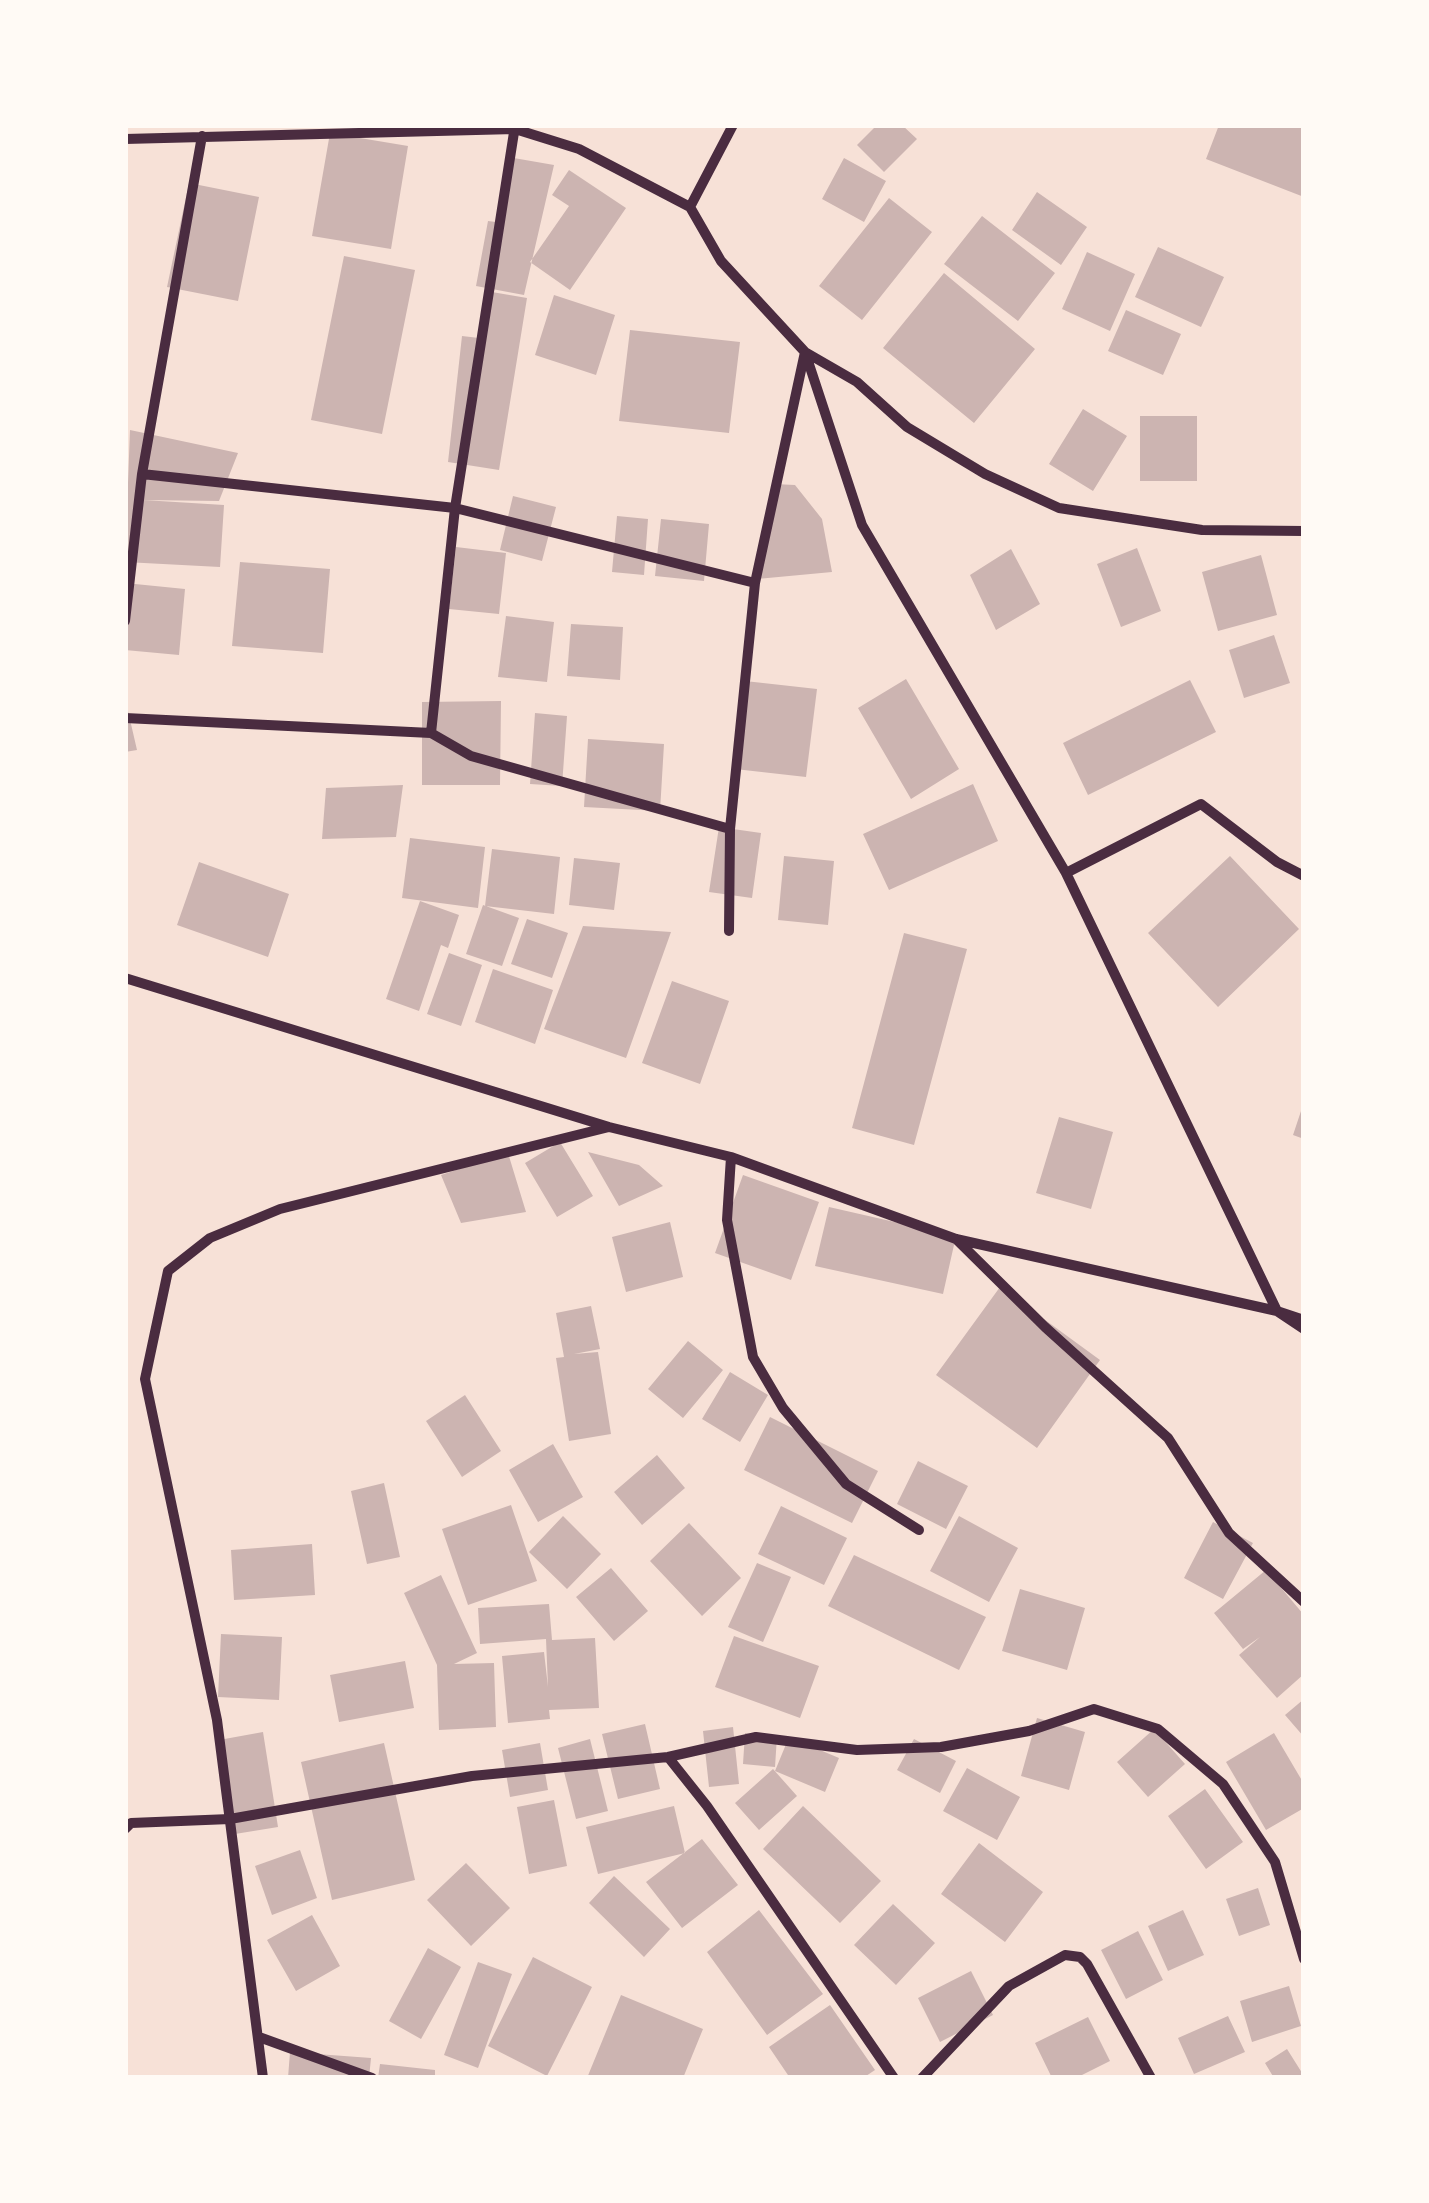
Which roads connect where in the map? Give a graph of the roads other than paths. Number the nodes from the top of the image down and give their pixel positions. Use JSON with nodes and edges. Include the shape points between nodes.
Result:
{"nodes":[{"id":1,"x":732,"y":125,"type":"edge"},
{"id":2,"x":515,"y":127,"type":"edge"},
{"id":3,"x":202,"y":136,"type":"junction"},
{"id":4,"x":125,"y":139,"type":"edge"},
{"id":5,"x":690,"y":207,"type":"junction"},
{"id":6,"x":806,"y":352,"type":"junction"},
{"id":7,"x":142,"y":474,"type":"junction"},
{"id":8,"x":454,"y":508,"type":"junction"},
{"id":9,"x":1304,"y":531,"type":"edge"},
{"id":10,"x":755,"y":583,"type":"junction"},
{"id":11,"x":125,"y":621,"type":"edge"},
{"id":12,"x":125,"y":718,"type":"edge"},
{"id":13,"x":431,"y":733,"type":"junction"},
{"id":14,"x":730,"y":829,"type":"junction"},
{"id":15,"x":1066,"y":872,"type":"junction"},
{"id":16,"x":1304,"y":876,"type":"edge"},
{"id":17,"x":729,"y":931,"type":"dead end"},
{"id":18,"x":125,"y":978,"type":"edge"},
{"id":19,"x":609,"y":1128,"type":"junction"},
{"id":20,"x":730,"y":1157,"type":"junction"},
{"id":21,"x":956,"y":1239,"type":"junction"},
{"id":22,"x":1277,"y":1311,"type":"junction"},
{"id":23,"x":1304,"y":1320,"type":"edge"},
{"id":24,"x":1304,"y":1329,"type":"edge"},
{"id":25,"x":918,"y":1530,"type":"dead end"},
{"id":26,"x":1304,"y":1602,"type":"edge"},
{"id":27,"x":668,"y":1757,"type":"junction"},
{"id":28,"x":230,"y":1818,"type":"junction"},
{"id":29,"x":125,"y":1830,"type":"edge"},
{"id":30,"x":1304,"y":1959,"type":"edge"},
{"id":31,"x":259,"y":2037,"type":"junction"},
{"id":32,"x":262,"y":2078,"type":"edge"},
{"id":33,"x":372,"y":2078,"type":"edge"},
{"id":34,"x":894,"y":2078,"type":"edge"},
{"id":35,"x":922,"y":2078,"type":"edge"},
{"id":36,"x":1151,"y":2078,"type":"edge"}],
"edges":[{"from":1,"to":5,"type":"street"},
{"from":2,"to":3,"type":"street"},
{"from":2,"to":5,"type":"street","via":[[578,149]]},
{"from":2,"to":8,"type":"street"},
{"from":3,"to":4,"type":"street"},
{"from":3,"to":7,"type":"street"},
{"from":5,"to":6,"type":"street","via":[[722,261]]},
{"from":6,"to":9,"type":"street","via":[[857,382],[907,427],[1059,508],[1202,530]]},
{"from":6,"to":10,"type":"street"},
{"from":6,"to":15,"type":"street","via":[[862,525]]},
{"from":7,"to":8,"type":"street"},
{"from":7,"to":11,"type":"street"},
{"from":8,"to":10,"type":"street"},
{"from":8,"to":13,"type":"street"},
{"from":10,"to":14,"type":"street"},
{"from":12,"to":13,"type":"street"},
{"from":13,"to":14,"type":"street","via":[[470,756]]},
{"from":14,"to":17,"type":"street"},
{"from":15,"to":16,"type":"street","via":[[1201,804]]},
{"from":15,"to":22,"type":"street"},
{"from":18,"to":19,"type":"street"},
{"from":19,"to":20,"type":"street"},
{"from":19,"to":28,"type":"street","via":[[280,1209],[210,1238],[168,1271],[145,1379],[217,1720]]},
{"from":20,"to":21,"type":"street"},
{"from":20,"to":25,"type":"street","via":[[727,1220],[753,1357],[783,1408],[846,1484]]},
{"from":21,"to":22,"type":"street"},
{"from":21,"to":26,"type":"street","via":[[1168,1438],[1230,1532]]},
{"from":22,"to":23,"type":"street"},
{"from":22,"to":24,"type":"street"},
{"from":27,"to":28,"type":"street","via":[[472,1776]]},
{"from":27,"to":30,"type":"street","via":[[756,1738],[856,1750],[941,1747],[1029,1731],[1094,1709],[1158,1729],[1223,1784],[1274,1862]]},
{"from":27,"to":34,"type":"street"},
{"from":28,"to":29,"type":"street","via":[[131,1822]]},
{"from":28,"to":31,"type":"street"},
{"from":31,"to":32,"type":"street"},
{"from":31,"to":33,"type":"street"},
{"from":35,"to":36,"type":"street","via":[[1009,1986],[1065,1955],[1087,1964]]}]}
